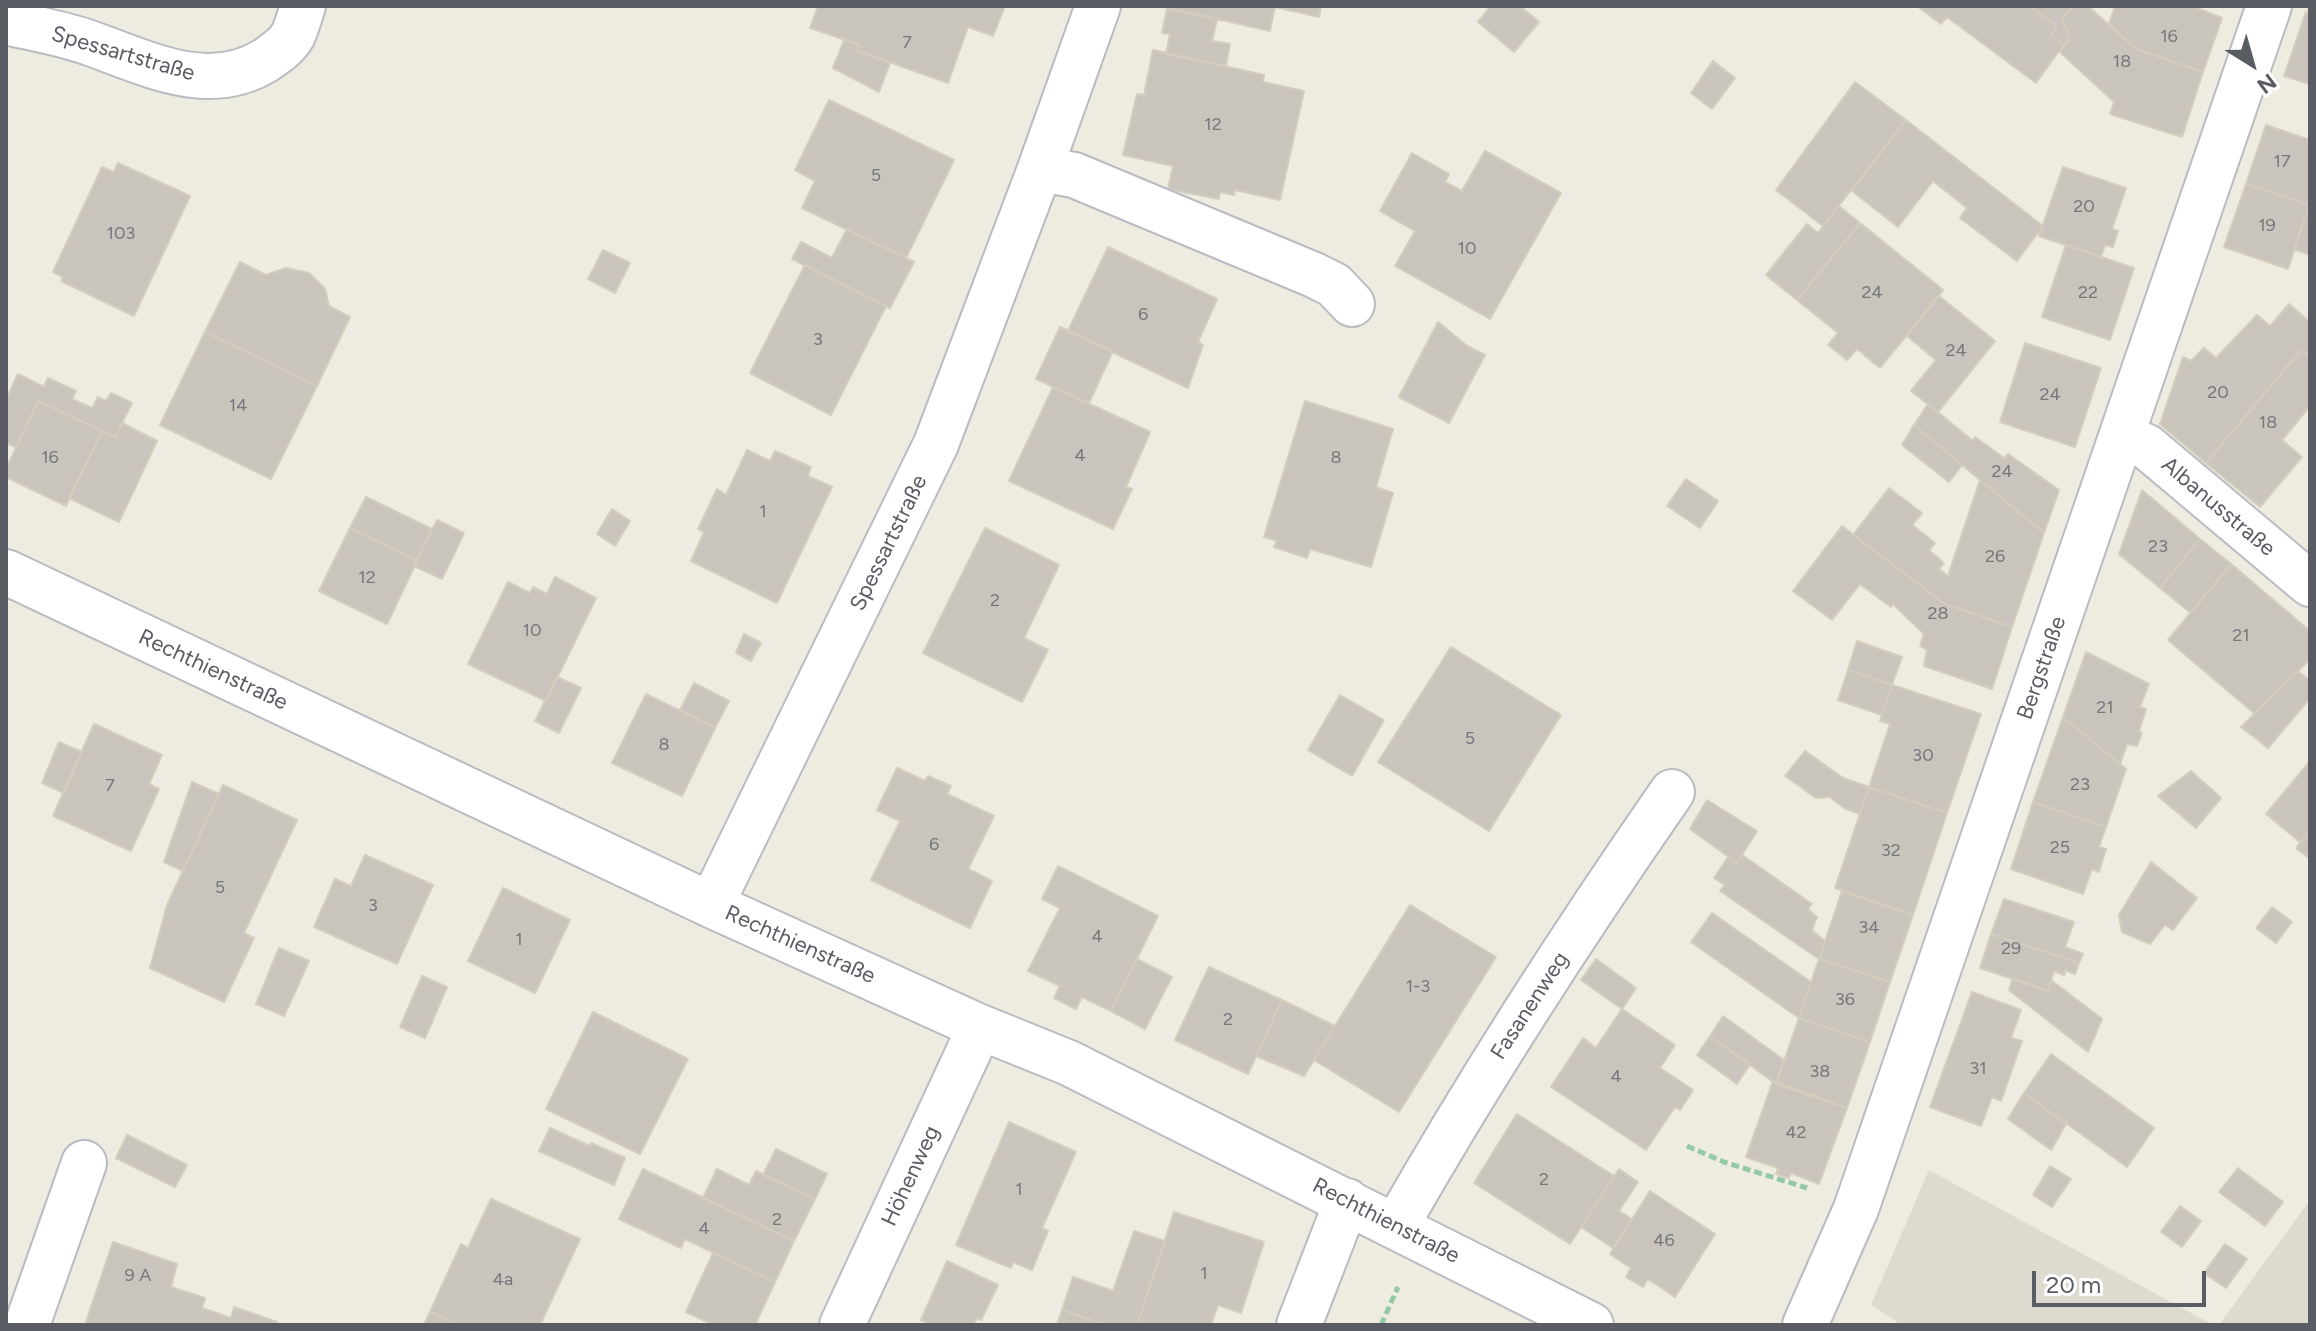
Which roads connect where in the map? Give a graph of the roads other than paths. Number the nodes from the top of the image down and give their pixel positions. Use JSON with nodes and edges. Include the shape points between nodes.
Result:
{"nodes":[{"id":1,"x":303,"y":6,"type":"edge"},
{"id":2,"x":1098,"y":6,"type":"edge"},
{"id":3,"x":2269,"y":6,"type":"edge"},
{"id":4,"x":6,"y":22,"type":"edge"},
{"id":5,"x":1040,"y":169,"type":"junction"},
{"id":6,"x":1352,"y":304,"type":"dead end"},
{"id":7,"x":2122,"y":436,"type":"junction"},
{"id":8,"x":6,"y":572,"type":"edge"},
{"id":9,"x":2310,"y":584,"type":"edge"},
{"id":10,"x":1672,"y":792,"type":"dead end"},
{"id":11,"x":711,"y":905,"type":"junction"},
{"id":12,"x":980,"y":1027,"type":"junction"},
{"id":13,"x":84,"y":1163,"type":"dead end"},
{"id":14,"x":1347,"y":1201,"type":"junction"},
{"id":15,"x":1396,"y":1226,"type":"junction"},
{"id":16,"x":27,"y":1325,"type":"edge"},
{"id":17,"x":842,"y":1325,"type":"edge"},
{"id":18,"x":1299,"y":1325,"type":"edge"},
{"id":19,"x":1591,"y":1325,"type":"edge"},
{"id":20,"x":1805,"y":1325,"type":"edge"}],
"edges":[{"from":1,"to":4,"type":"street","name":"Spessartstraße","via":[[292,36],[277,52],[233,75],[209,77],[174,73],[79,39]]},
{"from":2,"to":5,"type":"street","name":"Spessartstraße"},
{"from":3,"to":7,"type":"street","name":"Bergstraße"},
{"from":5,"to":6,"type":"street","via":[[1074,175],[1314,275],[1334,285]]},
{"from":5,"to":11,"type":"street","name":"Spessartstraße","via":[[936,444]]},
{"from":7,"to":9,"type":"street","name":"Albanusstraße","via":[[2147,447]]},
{"from":7,"to":20,"type":"street","name":"Bergstraße","via":[[1856,1209]]},
{"from":8,"to":11,"type":"street","name":"Rechthienstraße"},
{"from":10,"to":15,"type":"street","name":"Fasanenweg","via":[[1541,986]]},
{"from":11,"to":12,"type":"street","name":"Rechthienstraße"},
{"from":12,"to":14,"type":"street","name":"Rechthienstraße","via":[[1069,1063]]},
{"from":12,"to":17,"type":"street","name":"Höhenweg"},
{"from":13,"to":16,"type":"street"},
{"from":14,"to":15,"type":"street","name":"Rechthienstraße"},
{"from":14,"to":18,"type":"street"},
{"from":15,"to":19,"type":"street","name":"Rechthienstraße"}]}
